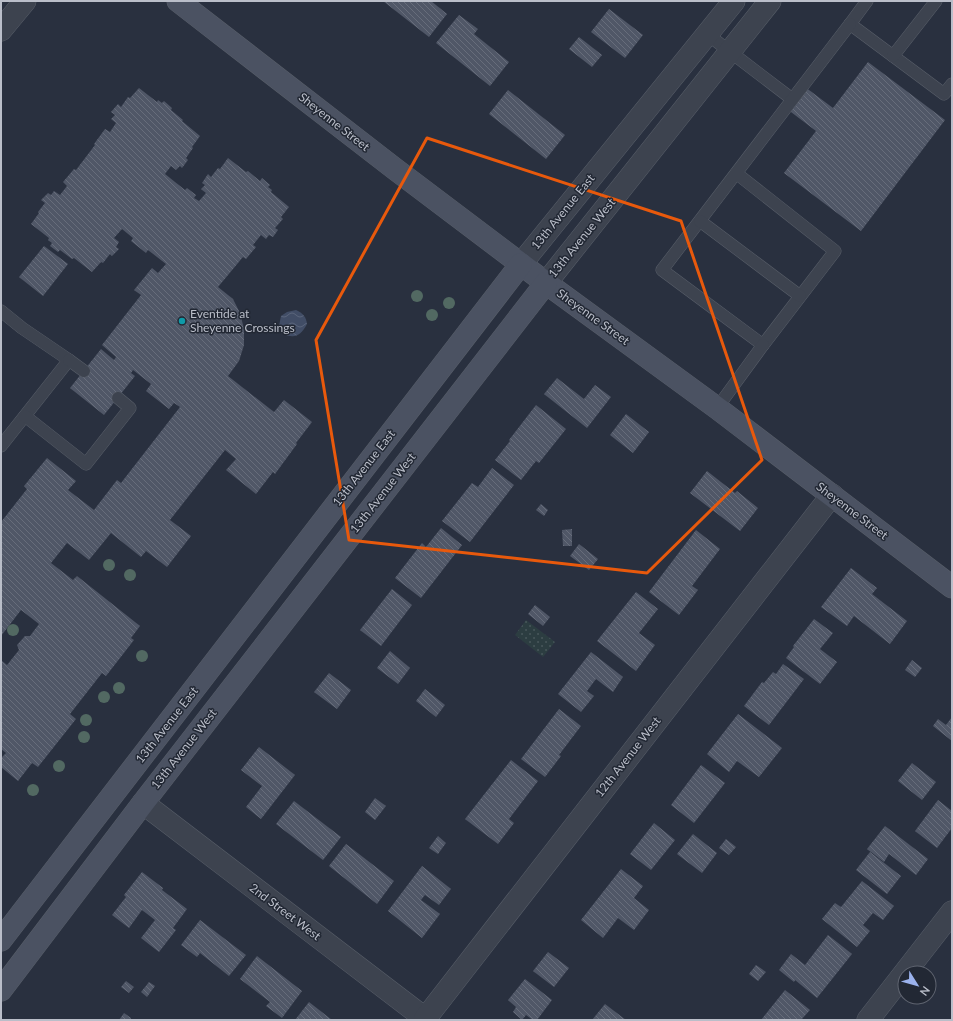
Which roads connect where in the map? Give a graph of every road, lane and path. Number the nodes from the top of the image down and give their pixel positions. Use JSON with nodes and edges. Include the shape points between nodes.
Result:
{"nodes":[{"id":1,"x":25,"y":1,"type":"edge"},
{"id":2,"x":178,"y":1,"type":"edge"},
{"id":3,"x":734,"y":1,"type":"edge"},
{"id":4,"x":770,"y":1,"type":"edge"},
{"id":5,"x":867,"y":1,"type":"edge"},
{"id":6,"x":936,"y":1,"type":"edge"},
{"id":7,"x":850,"y":24,"type":"junction"},
{"id":8,"x":1,"y":30,"type":"edge"},
{"id":9,"x":707,"y":34,"type":"junction"},
{"id":10,"x":730,"y":52,"type":"junction"},
{"id":11,"x":893,"y":56,"type":"junction"},
{"id":12,"x":952,"y":84,"type":"edge"},
{"id":13,"x":792,"y":99,"type":"junction"},
{"id":14,"x":736,"y":173,"type":"junction"},
{"id":15,"x":700,"y":221,"type":"junction"},
{"id":16,"x":521,"y":264,"type":"junction"},
{"id":17,"x":546,"y":283,"type":"junction"},
{"id":18,"x":800,"y":296,"type":"junction"},
{"id":19,"x":1,"y":311,"type":"edge"},
{"id":20,"x":762,"y":345,"type":"junction"},
{"id":21,"x":69,"y":360,"type":"junction"},
{"id":22,"x":84,"y":371,"type":"dead end"},
{"id":23,"x":118,"y":398,"type":"dead end"},
{"id":24,"x":717,"y":408,"type":"junction"},
{"id":25,"x":25,"y":416,"type":"junction"},
{"id":26,"x":1,"y":446,"type":"edge"},
{"id":27,"x":832,"y":495,"type":"junction"},
{"id":28,"x":952,"y":587,"type":"edge"},
{"id":29,"x":143,"y":803,"type":"junction"},
{"id":30,"x":952,"y":912,"type":"edge"},
{"id":31,"x":1,"y":940,"type":"edge"},
{"id":32,"x":1,"y":990,"type":"edge"},
{"id":33,"x":426,"y":1019,"type":"edge"},
{"id":34,"x":868,"y":1020,"type":"edge"}],
"edges":[{"from":1,"to":8,"type":"street"},
{"from":2,"to":16,"type":"main road","name":"Sheyenne Street"},
{"from":3,"to":9,"type":"street","name":"13th Avenue East"},
{"from":4,"to":10,"type":"street","name":"13th Avenue West"},
{"from":5,"to":7,"type":"lane"},
{"from":6,"to":11,"type":"lane"},
{"from":7,"to":11,"type":"lane"},
{"from":7,"to":13,"type":"lane"},
{"from":9,"to":10,"type":"lane"},
{"from":9,"to":16,"type":"street","name":"13th Avenue East"},
{"from":10,"to":13,"type":"lane"},
{"from":10,"to":17,"type":"street","name":"13th Avenue West"},
{"from":11,"to":12,"type":"lane","via":[[944,94]]},
{"from":13,"to":14,"type":"lane"},
{"from":14,"to":15,"type":"lane"},
{"from":14,"to":18,"type":"lane","via":[[835,251]]},
{"from":15,"to":18,"type":"lane"},
{"from":15,"to":20,"type":"lane","via":[[662,270]]},
{"from":16,"to":17,"type":"main road","name":"Sheyenne Street"},
{"from":16,"to":31,"type":"main road","name":"13th Avenue East"},
{"from":17,"to":24,"type":"main road","name":"Sheyenne Street"},
{"from":17,"to":29,"type":"main road","name":"13th Avenue West"},
{"from":18,"to":20,"type":"lane"},
{"from":19,"to":21,"type":"lane"},
{"from":20,"to":24,"type":"lane"},
{"from":21,"to":22,"type":"lane"},
{"from":21,"to":25,"type":"lane"},
{"from":23,"to":25,"type":"lane","via":[[130,408],[86,464]]},
{"from":24,"to":27,"type":"main road","name":"Sheyenne Street"},
{"from":25,"to":26,"type":"lane"},
{"from":27,"to":28,"type":"main road","name":"Sheyenne Street"},
{"from":27,"to":33,"type":"street","name":"12th Avenue West"},
{"from":29,"to":32,"type":"main road","name":"13th Avenue West"},
{"from":29,"to":33,"type":"street","name":"2nd Street West"},
{"from":30,"to":34,"type":"street"}]}
